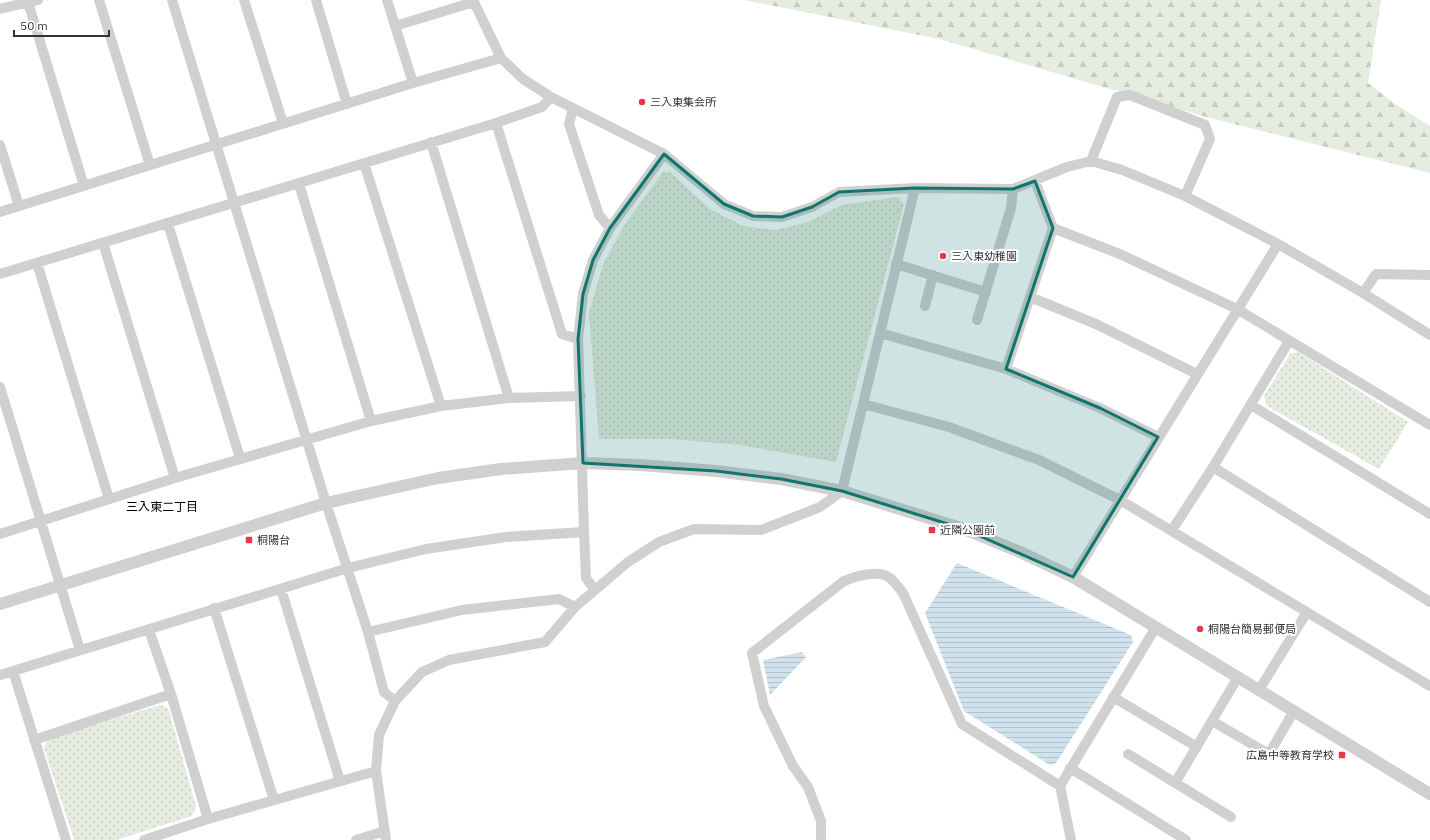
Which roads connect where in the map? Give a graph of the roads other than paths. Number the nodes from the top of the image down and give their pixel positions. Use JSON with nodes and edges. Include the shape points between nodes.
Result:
{"nodes":[{"id":1,"x":99,"y":0,"type":"edge"},
{"id":2,"x":172,"y":0,"type":"edge"},
{"id":3,"x":244,"y":0,"type":"edge"},
{"id":4,"x":316,"y":0,"type":"edge"},
{"id":5,"x":387,"y":0,"type":"edge"},
{"id":6,"x":33,"y":1,"type":"edge"},
{"id":7,"x":474,"y":1,"type":"edge"},
{"id":8,"x":0,"y":9,"type":"edge"},
{"id":9,"x":395,"y":26,"type":"junction"},
{"id":10,"x":500,"y":58,"type":"junction"},
{"id":11,"x":413,"y":83,"type":"junction"},
{"id":12,"x":551,"y":97,"type":"junction"},
{"id":13,"x":347,"y":104,"type":"junction"},
{"id":14,"x":573,"y":108,"type":"junction"},
{"id":15,"x":496,"y":123,"type":"junction"},
{"id":16,"x":283,"y":124,"type":"junction"},
{"id":17,"x":431,"y":142,"type":"junction"},
{"id":18,"x":216,"y":144,"type":"junction"},
{"id":19,"x":0,"y":145,"type":"edge"},
{"id":20,"x":664,"y":154,"type":"junction"},
{"id":21,"x":1091,"y":161,"type":"junction"},
{"id":22,"x":364,"y":163,"type":"junction"},
{"id":23,"x":150,"y":165,"type":"junction"},
{"id":24,"x":1035,"y":181,"type":"junction"},
{"id":25,"x":299,"y":184,"type":"junction"},
{"id":26,"x":84,"y":186,"type":"junction"},
{"id":27,"x":915,"y":188,"type":"junction"},
{"id":28,"x":1014,"y":189,"type":"junction"},
{"id":29,"x":1185,"y":196,"type":"junction"},
{"id":30,"x":234,"y":204,"type":"junction"},
{"id":31,"x":19,"y":206,"type":"junction"},
{"id":32,"x":0,"y":212,"type":"edge"},
{"id":33,"x":168,"y":224,"type":"junction"},
{"id":34,"x":610,"y":228,"type":"junction"},
{"id":35,"x":1053,"y":228,"type":"junction"},
{"id":36,"x":103,"y":243,"type":"junction"},
{"id":37,"x":1278,"y":244,"type":"junction"},
{"id":38,"x":37,"y":263,"type":"junction"},
{"id":39,"x":896,"y":264,"type":"junction"},
{"id":40,"x":0,"y":274,"type":"edge"},
{"id":41,"x":933,"y":275,"type":"junction"},
{"id":42,"x":1430,"y":275,"type":"edge"},
{"id":43,"x":986,"y":292,"type":"junction"},
{"id":44,"x":1363,"y":293,"type":"junction"},
{"id":45,"x":1030,"y":297,"type":"junction"},
{"id":46,"x":926,"y":306,"type":"dead end"},
{"id":47,"x":1237,"y":309,"type":"junction"},
{"id":48,"x":977,"y":320,"type":"dead end"},
{"id":49,"x":880,"y":333,"type":"junction"},
{"id":50,"x":1430,"y":335,"type":"edge"},
{"id":51,"x":578,"y":339,"type":"junction"},
{"id":52,"x":1289,"y":341,"type":"junction"},
{"id":53,"x":1006,"y":369,"type":"junction"},
{"id":54,"x":1197,"y":374,"type":"junction"},
{"id":55,"x":0,"y":387,"type":"edge"},
{"id":56,"x":581,"y":396,"type":"junction"},
{"id":57,"x":509,"y":398,"type":"junction"},
{"id":58,"x":863,"y":404,"type":"junction"},
{"id":59,"x":1250,"y":405,"type":"junction"},
{"id":60,"x":441,"y":406,"type":"junction"},
{"id":61,"x":371,"y":421,"type":"junction"},
{"id":62,"x":1430,"y":425,"type":"edge"},
{"id":63,"x":1158,"y":438,"type":"junction"},
{"id":64,"x":306,"y":439,"type":"junction"},
{"id":65,"x":240,"y":458,"type":"junction"},
{"id":66,"x":584,"y":463,"type":"junction"},
{"id":67,"x":1213,"y":467,"type":"junction"},
{"id":68,"x":175,"y":478,"type":"junction"},
{"id":69,"x":842,"y":491,"type":"junction"},
{"id":70,"x":109,"y":499,"type":"junction"},
{"id":71,"x":1120,"y":500,"type":"junction"},
{"id":72,"x":326,"y":503,"type":"junction"},
{"id":73,"x":1430,"y":514,"type":"edge"},
{"id":74,"x":41,"y":522,"type":"junction"},
{"id":75,"x":1172,"y":530,"type":"junction"},
{"id":76,"x":584,"y":532,"type":"junction"},
{"id":77,"x":0,"y":534,"type":"edge"},
{"id":78,"x":348,"y":568,"type":"junction"},
{"id":79,"x":1073,"y":577,"type":"junction"},
{"id":80,"x":61,"y":585,"type":"junction"},
{"id":81,"x":281,"y":589,"type":"junction"},
{"id":82,"x":595,"y":590,"type":"junction"},
{"id":83,"x":1430,"y":602,"type":"edge"},
{"id":84,"x":0,"y":604,"type":"edge"},
{"id":85,"x":575,"y":607,"type":"junction"},
{"id":86,"x":214,"y":608,"type":"junction"},
{"id":87,"x":1307,"y":612,"type":"junction"},
{"id":88,"x":1156,"y":627,"type":"junction"},
{"id":89,"x":149,"y":630,"type":"junction"},
{"id":90,"x":368,"y":632,"type":"junction"},
{"id":91,"x":80,"y":650,"type":"junction"},
{"id":92,"x":13,"y":671,"type":"junction"},
{"id":93,"x":0,"y":675,"type":"edge"},
{"id":94,"x":1238,"y":677,"type":"junction"},
{"id":95,"x":1430,"y":686,"type":"edge"},
{"id":96,"x":1259,"y":690,"type":"junction"},
{"id":97,"x":171,"y":694,"type":"junction"},
{"id":98,"x":1113,"y":697,"type":"junction"},
{"id":99,"x":395,"y":701,"type":"junction"},
{"id":100,"x":1294,"y":711,"type":"junction"},
{"id":101,"x":1212,"y":721,"type":"junction"},
{"id":102,"x":34,"y":740,"type":"junction"},
{"id":103,"x":1197,"y":747,"type":"junction"},
{"id":104,"x":1128,"y":754,"type":"dead end"},
{"id":105,"x":1070,"y":768,"type":"junction"},
{"id":106,"x":376,"y":771,"type":"junction"},
{"id":107,"x":340,"y":781,"type":"junction"},
{"id":108,"x":1175,"y":783,"type":"junction"},
{"id":109,"x":1060,"y":786,"type":"junction"},
{"id":110,"x":1430,"y":794,"type":"edge"},
{"id":111,"x":274,"y":800,"type":"junction"},
{"id":112,"x":1232,"y":817,"type":"dead end"},
{"id":113,"x":208,"y":819,"type":"junction"},
{"id":114,"x":386,"y":836,"type":"edge"},
{"id":115,"x":66,"y":840,"type":"edge"},
{"id":116,"x":144,"y":840,"type":"edge"},
{"id":117,"x":356,"y":840,"type":"edge"},
{"id":118,"x":821,"y":840,"type":"edge"},
{"id":119,"x":1071,"y":840,"type":"edge"},
{"id":120,"x":1186,"y":840,"type":"edge"}],
"edges":[{"from":1,"to":23,"type":"street"},
{"from":2,"to":18,"type":"street"},
{"from":3,"to":16,"type":"street"},
{"from":4,"to":13,"type":"street"},
{"from":5,"to":9,"type":"street"},
{"from":6,"to":8,"type":"street"},
{"from":6,"to":26,"type":"street"},
{"from":7,"to":9,"type":"street"},
{"from":7,"to":10,"type":"street"},
{"from":9,"to":11,"type":"street"},
{"from":10,"to":11,"type":"street"},
{"from":10,"to":12,"type":"street","via":[[523,79]]},
{"from":11,"to":13,"type":"street"},
{"from":12,"to":14,"type":"street"},
{"from":12,"to":15,"type":"street","via":[[542,107]]},
{"from":13,"to":16,"type":"street"},
{"from":14,"to":20,"type":"street"},
{"from":14,"to":34,"type":"street","via":[[569,124],[599,215]]},
{"from":15,"to":17,"type":"street"},
{"from":15,"to":51,"type":"street","via":[[562,334]]},
{"from":16,"to":18,"type":"street"},
{"from":17,"to":22,"type":"street"},
{"from":17,"to":57,"type":"street"},
{"from":18,"to":23,"type":"street"},
{"from":18,"to":30,"type":"street"},
{"from":19,"to":31,"type":"street"},
{"from":20,"to":27,"type":"street","via":[[724,204],[753,216],[782,217],[812,207],[839,192]]},
{"from":20,"to":34,"type":"street"},
{"from":21,"to":24,"type":"street","via":[[1067,167]]},
{"from":21,"to":29,"type":"street","via":[[1122,170]]},
{"from":21,"to":29,"type":"street","via":[[1117,98],[1130,95],[1205,125],[1210,139]]},
{"from":22,"to":25,"type":"street"},
{"from":22,"to":60,"type":"street"},
{"from":23,"to":26,"type":"street"},
{"from":24,"to":28,"type":"street"},
{"from":24,"to":35,"type":"street"},
{"from":25,"to":30,"type":"street"},
{"from":25,"to":61,"type":"street"},
{"from":26,"to":31,"type":"street"},
{"from":27,"to":28,"type":"street"},
{"from":27,"to":39,"type":"street"},
{"from":28,"to":43,"type":"street","via":[[1011,208]]},
{"from":29,"to":37,"type":"street"},
{"from":30,"to":33,"type":"street"},
{"from":30,"to":64,"type":"street"},
{"from":31,"to":32,"type":"street"},
{"from":33,"to":36,"type":"street"},
{"from":33,"to":65,"type":"street"},
{"from":34,"to":51,"type":"street","via":[[593,260],[583,294]]},
{"from":35,"to":45,"type":"street"},
{"from":35,"to":47,"type":"street","via":[[1122,255]]},
{"from":36,"to":38,"type":"street"},
{"from":36,"to":68,"type":"street"},
{"from":37,"to":44,"type":"street"},
{"from":37,"to":47,"type":"street"},
{"from":38,"to":40,"type":"street"},
{"from":38,"to":70,"type":"street"},
{"from":39,"to":41,"type":"street"},
{"from":39,"to":49,"type":"street"},
{"from":41,"to":43,"type":"street"},
{"from":41,"to":46,"type":"street"},
{"from":42,"to":44,"type":"street","via":[[1376,274]]},
{"from":43,"to":48,"type":"street"},
{"from":44,"to":50,"type":"street"},
{"from":45,"to":53,"type":"street"},
{"from":45,"to":54,"type":"street","via":[[1096,324]]},
{"from":47,"to":52,"type":"street"},
{"from":47,"to":54,"type":"street"},
{"from":49,"to":53,"type":"street"},
{"from":49,"to":58,"type":"street"},
{"from":51,"to":56,"type":"street"},
{"from":52,"to":59,"type":"street"},
{"from":52,"to":62,"type":"street"},
{"from":53,"to":63,"type":"street","via":[[1100,408]]},
{"from":54,"to":63,"type":"street"},
{"from":55,"to":74,"type":"street"},
{"from":56,"to":57,"type":"street"},
{"from":56,"to":66,"type":"street"},
{"from":57,"to":60,"type":"street"},
{"from":58,"to":69,"type":"street"},
{"from":58,"to":71,"type":"street","via":[[949,427],[1039,460]]},
{"from":59,"to":67,"type":"street"},
{"from":59,"to":73,"type":"street"},
{"from":60,"to":61,"type":"street"},
{"from":61,"to":64,"type":"street"},
{"from":63,"to":71,"type":"street"},
{"from":64,"to":65,"type":"street"},
{"from":64,"to":72,"type":"street"},
{"from":65,"to":68,"type":"street"},
{"from":66,"to":69,"type":"street","via":[[640,465],[781,478]]},
{"from":66,"to":72,"type":"street","via":[[438,478]]},
{"from":66,"to":76,"type":"street"},
{"from":67,"to":75,"type":"street"},
{"from":67,"to":83,"type":"street"},
{"from":68,"to":70,"type":"street"},
{"from":69,"to":79,"type":"street","via":[[964,529]]},
{"from":69,"to":82,"type":"street","via":[[820,507],[761,530],[694,529],[659,542],[628,562]]},
{"from":70,"to":74,"type":"street"},
{"from":71,"to":75,"type":"street"},
{"from":71,"to":79,"type":"street"},
{"from":72,"to":78,"type":"street"},
{"from":72,"to":80,"type":"street"},
{"from":74,"to":77,"type":"street"},
{"from":74,"to":80,"type":"street"},
{"from":75,"to":87,"type":"street"},
{"from":76,"to":78,"type":"street","via":[[506,537],[447,545]]},
{"from":76,"to":82,"type":"street","via":[[586,578]]},
{"from":78,"to":81,"type":"street"},
{"from":78,"to":90,"type":"street"},
{"from":79,"to":88,"type":"street"},
{"from":80,"to":84,"type":"street"},
{"from":80,"to":91,"type":"street"},
{"from":81,"to":86,"type":"street"},
{"from":81,"to":107,"type":"street"},
{"from":82,"to":85,"type":"street"},
{"from":85,"to":90,"type":"street","via":[[559,599],[462,610]]},
{"from":85,"to":99,"type":"street","via":[[545,642],[449,660],[422,672]]},
{"from":86,"to":89,"type":"street"},
{"from":86,"to":111,"type":"street"},
{"from":87,"to":95,"type":"street"},
{"from":87,"to":96,"type":"street"},
{"from":88,"to":94,"type":"street"},
{"from":88,"to":98,"type":"street"},
{"from":89,"to":91,"type":"street"},
{"from":89,"to":97,"type":"street"},
{"from":90,"to":99,"type":"street","via":[[384,692]]},
{"from":91,"to":92,"type":"street"},
{"from":92,"to":93,"type":"street"},
{"from":92,"to":102,"type":"street"},
{"from":94,"to":96,"type":"street"},
{"from":94,"to":101,"type":"street"},
{"from":96,"to":100,"type":"street"},
{"from":97,"to":102,"type":"street"},
{"from":97,"to":113,"type":"street"},
{"from":98,"to":103,"type":"street"},
{"from":98,"to":105,"type":"street"},
{"from":99,"to":106,"type":"street","via":[[379,735]]},
{"from":100,"to":101,"type":"street","via":[[1269,754]]},
{"from":100,"to":110,"type":"street"},
{"from":101,"to":103,"type":"street"},
{"from":102,"to":115,"type":"street"},
{"from":103,"to":108,"type":"street"},
{"from":104,"to":108,"type":"street"},
{"from":105,"to":109,"type":"street"},
{"from":105,"to":120,"type":"street"},
{"from":106,"to":107,"type":"street"},
{"from":106,"to":114,"type":"street"},
{"from":107,"to":111,"type":"street"},
{"from":108,"to":112,"type":"street"},
{"from":109,"to":118,"type":"street","via":[[962,724],[903,593],[890,578],[878,574],[859,576],[844,581],[752,654],[764,706],[793,766],[808,787],[821,821]]},
{"from":109,"to":119,"type":"street"},
{"from":111,"to":113,"type":"street"},
{"from":113,"to":116,"type":"street"},
{"from":114,"to":117,"type":"street"}]}
